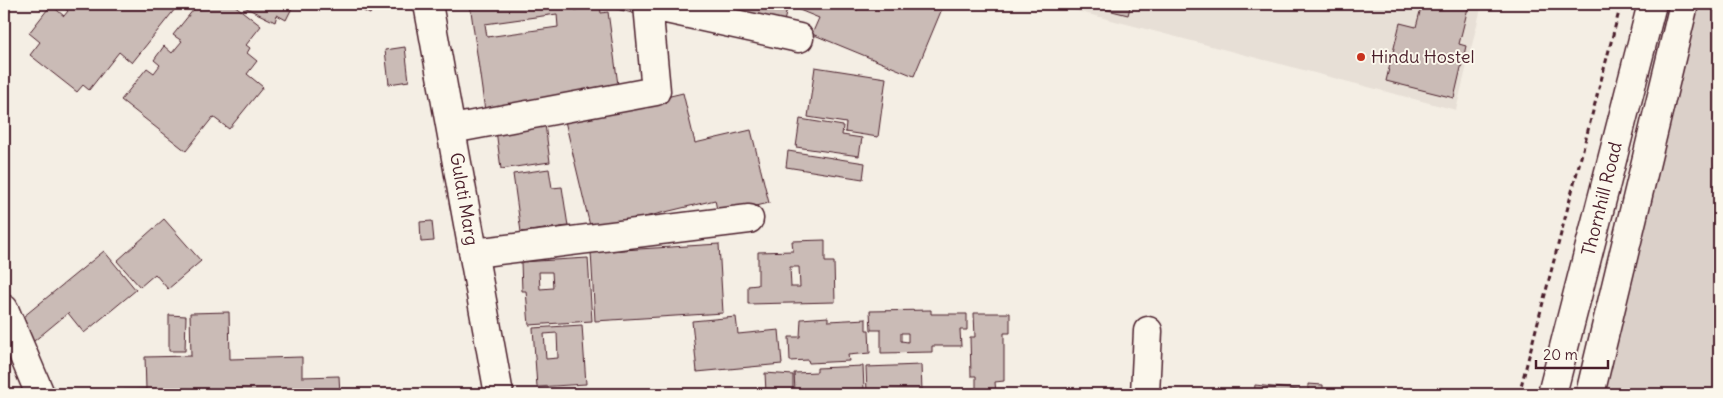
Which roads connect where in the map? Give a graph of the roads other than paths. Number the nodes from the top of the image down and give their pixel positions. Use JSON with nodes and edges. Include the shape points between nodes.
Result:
{"nodes":[{"id":1,"x":428,"y":4,"type":"edge"},
{"id":2,"x":1652,"y":4,"type":"edge"},
{"id":3,"x":1684,"y":4,"type":"edge"},
{"id":4,"x":799,"y":38,"type":"dead end"},
{"id":5,"x":452,"y":129,"type":"junction"},
{"id":6,"x":749,"y":219,"type":"dead end"},
{"id":7,"x":474,"y":253,"type":"junction"},
{"id":8,"x":4,"y":309,"type":"edge"},
{"id":9,"x":1148,"y":331,"type":"dead end"},
{"id":10,"x":40,"y":394,"type":"edge"},
{"id":11,"x":499,"y":394,"type":"edge"},
{"id":12,"x":1145,"y":394,"type":"edge"},
{"id":13,"x":1552,"y":394,"type":"edge"},
{"id":14,"x":1590,"y":394,"type":"edge"}],
"edges":[{"from":1,"to":5,"type":"street","name":"Gulati Marg"},
{"from":2,"to":13,"type":"street","name":"Thornhill Road"},
{"from":3,"to":14,"type":"street","name":"Thornhill Road"},
{"from":4,"to":5,"type":"street","via":[[648,5],[656,91]]},
{"from":5,"to":7,"type":"street","name":"Gulati Marg"},
{"from":6,"to":7,"type":"street"},
{"from":7,"to":11,"type":"street","name":"Gulati Marg"},
{"from":8,"to":10,"type":"street"},
{"from":9,"to":12,"type":"street"}]}
